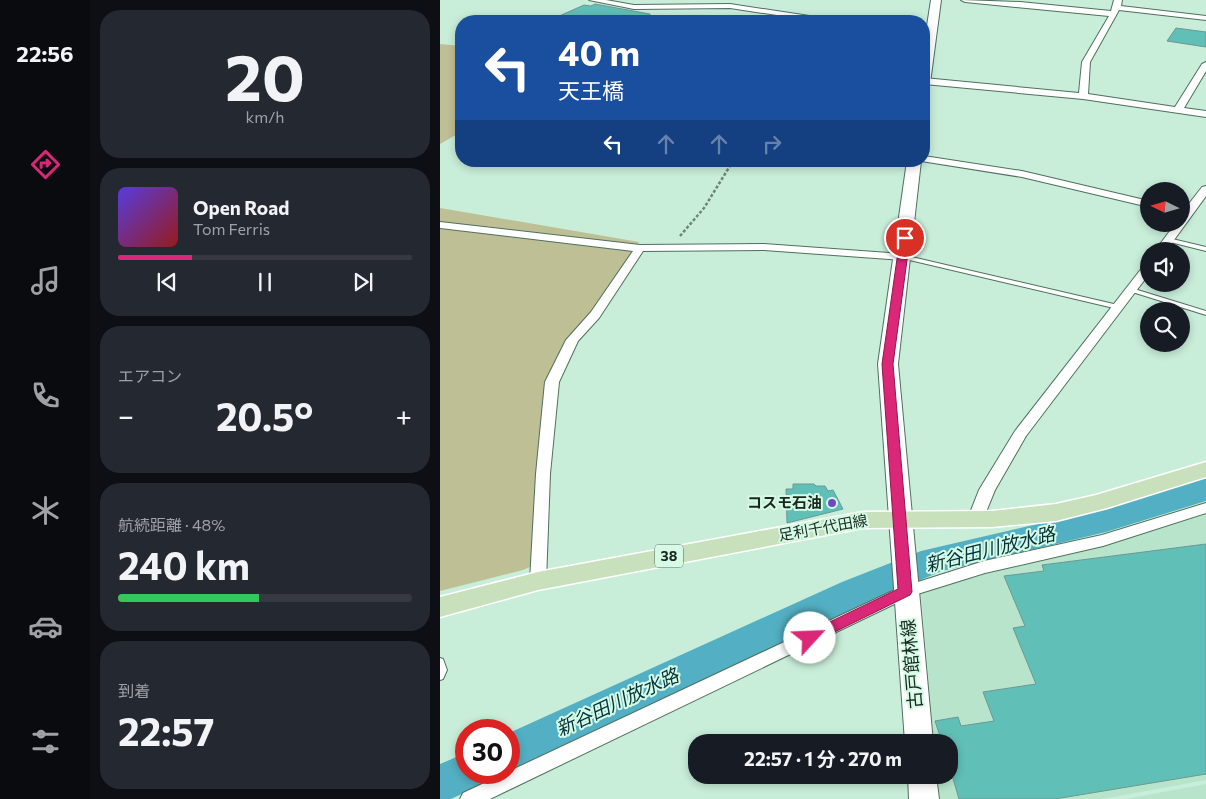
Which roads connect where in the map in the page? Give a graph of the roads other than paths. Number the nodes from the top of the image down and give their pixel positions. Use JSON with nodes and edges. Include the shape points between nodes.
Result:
{"nodes":[{"id":1,"x":593,"y":0,"type":"edge"},
{"id":2,"x":691,"y":0,"type":"edge"},
{"id":3,"x":936,"y":0,"type":"edge"},
{"id":4,"x":964,"y":0,"type":"edge"},
{"id":5,"x":682,"y":7,"type":"junction"},
{"id":6,"x":1116,"y":8,"type":"edge"},
{"id":7,"x":789,"y":15,"type":"edge"},
{"id":8,"x":1206,"y":18,"type":"edge"},
{"id":9,"x":930,"y":24,"type":"edge"},
{"id":10,"x":1206,"y":64,"type":"edge"},
{"id":11,"x":930,"y":83,"type":"edge"},
{"id":12,"x":1083,"y":96,"type":"junction"},
{"id":13,"x":1178,"y":110,"type":"junction"},
{"id":14,"x":1206,"y":114,"type":"edge"},
{"id":15,"x":930,"y":160,"type":"edge"},
{"id":16,"x":913,"y":167,"type":"edge"},
{"id":17,"x":1206,"y":189,"type":"edge"},
{"id":18,"x":1140,"y":202,"type":"edge"},
{"id":19,"x":1190,"y":208,"type":"edge"},
{"id":20,"x":440,"y":225,"type":"edge"},
{"id":21,"x":1173,"y":232,"type":"edge"},
{"id":22,"x":1168,"y":240,"type":"joint"},
{"id":23,"x":640,"y":248,"type":"junction"},
{"id":24,"x":1206,"y":250,"type":"edge"},
{"id":25,"x":903,"y":257,"type":"junction"},
{"id":26,"x":1140,"y":278,"type":"edge"},
{"id":27,"x":1131,"y":290,"type":"junction"},
{"id":28,"x":1118,"y":307,"type":"junction"},
{"id":29,"x":1206,"y":313,"type":"edge"},
{"id":30,"x":1206,"y":469,"type":"edge"},
{"id":31,"x":1206,"y":508,"type":"edge"},
{"id":32,"x":900,"y":518,"type":"junction"},
{"id":33,"x":976,"y":518,"type":"junction"},
{"id":34,"x":538,"y":581,"type":"junction"},
{"id":35,"x":905,"y":589,"type":"junction"},
{"id":36,"x":440,"y":607,"type":"edge"},
{"id":37,"x":440,"y":662,"type":"edge"},
{"id":38,"x":440,"y":676,"type":"edge"},
{"id":39,"x":918,"y":734,"type":"edge"},
{"id":40,"x":923,"y":784,"type":"edge"},
{"id":41,"x":470,"y":799,"type":"edge"},
{"id":42,"x":924,"y":799,"type":"edge"}],
"edges":[{"from":1,"to":5,"type":"street","via":[[634,7]]},
{"from":2,"to":5,"type":"street"},
{"from":3,"to":9,"type":"main road"},
{"from":4,"to":6,"type":"street"},
{"from":5,"to":7,"type":"street","via":[[735,7]]},
{"from":6,"to":8,"type":"street"},
{"from":6,"to":12,"type":"street","via":[[1086,62]]},
{"from":10,"to":13,"type":"street"},
{"from":11,"to":12,"type":"street"},
{"from":12,"to":13,"type":"street"},
{"from":13,"to":14,"type":"street"},
{"from":15,"to":18,"type":"street","via":[[1022,174]]},
{"from":16,"to":25,"type":"main road"},
{"from":17,"to":19,"type":"street"},
{"from":20,"to":23,"type":"street"},
{"from":21,"to":22,"type":"street"},
{"from":22,"to":24,"type":"lane"},
{"from":23,"to":25,"type":"street","via":[[764,247]]},
{"from":23,"to":34,"type":"street","via":[[595,315],[572,340],[552,382],[543,474]]},
{"from":25,"to":28,"type":"lane"},
{"from":25,"to":32,"type":"main road","via":[[888,364]]},
{"from":26,"to":27,"type":"street"},
{"from":27,"to":28,"type":"street"},
{"from":27,"to":29,"type":"lane"},
{"from":28,"to":33,"type":"street","via":[[1020,434],[986,490]]},
{"from":30,"to":33,"type":"main road","name":"足利千代田線","number":"38","via":[[1060,511],[1034,516]]},
{"from":31,"to":35,"type":"street","via":[[1103,540]]},
{"from":32,"to":33,"type":"main road","name":"足利千代田線","number":"38"},
{"from":32,"to":34,"type":"main road","name":"足利千代田線","number":"38","via":[[864,520]]},
{"from":32,"to":35,"type":"main road","name":"古戸館林線"},
{"from":34,"to":36,"type":"main road","name":"足利千代田線","number":"38"},
{"from":35,"to":39,"type":"main road","name":"古戸館林線"},
{"from":35,"to":41,"type":"street"},
{"from":37,"to":38,"type":"lane"},
{"from":40,"to":42,"type":"main road"}]}
